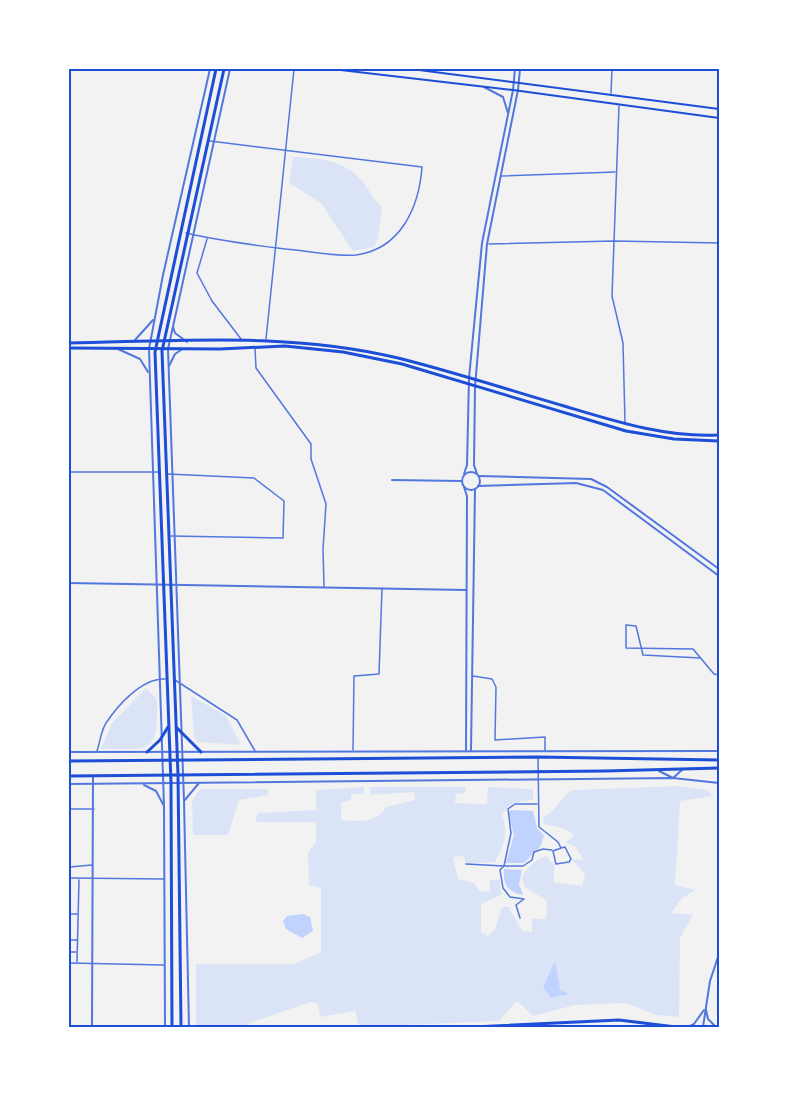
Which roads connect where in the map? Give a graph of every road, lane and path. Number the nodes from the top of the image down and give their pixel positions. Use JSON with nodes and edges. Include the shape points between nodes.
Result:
{"nodes":[{"id":1,"x":210,"y":69,"type":"edge"},
{"id":2,"x":216,"y":69,"type":"edge"},
{"id":3,"x":224,"y":69,"type":"edge"},
{"id":4,"x":230,"y":69,"type":"edge"},
{"id":5,"x":294,"y":69,"type":"edge"},
{"id":6,"x":332,"y":69,"type":"edge"},
{"id":7,"x":412,"y":69,"type":"edge"},
{"id":8,"x":514,"y":69,"type":"edge"},
{"id":9,"x":520,"y":69,"type":"edge"},
{"id":10,"x":612,"y":69,"type":"edge"},
{"id":11,"x":514,"y":82,"type":"junction"},
{"id":12,"x":519,"y":84,"type":"junction"},
{"id":13,"x":480,"y":86,"type":"junction"},
{"id":14,"x":513,"y":90,"type":"junction"},
{"id":15,"x":518,"y":90,"type":"junction"},
{"id":16,"x":611,"y":94,"type":"junction"},
{"id":17,"x":619,"y":104,"type":"junction"},
{"id":18,"x":719,"y":110,"type":"edge"},
{"id":19,"x":508,"y":116,"type":"junction"},
{"id":20,"x":719,"y":118,"type":"edge"},
{"id":21,"x":207,"y":141,"type":"junction"},
{"id":22,"x":214,"y":142,"type":"junction"},
{"id":23,"x":284,"y":150,"type":"junction"},
{"id":24,"x":616,"y":172,"type":"junction"},
{"id":25,"x":501,"y":176,"type":"junction"},
{"id":26,"x":186,"y":233,"type":"junction"},
{"id":27,"x":192,"y":235,"type":"junction"},
{"id":28,"x":208,"y":238,"type":"junction"},
{"id":29,"x":614,"y":241,"type":"junction"},
{"id":30,"x":719,"y":243,"type":"edge"},
{"id":31,"x":487,"y":244,"type":"junction"},
{"id":32,"x":274,"y":247,"type":"junction"},
{"id":33,"x":154,"y":317,"type":"junction"},
{"id":34,"x":172,"y":325,"type":"junction"},
{"id":35,"x":242,"y":340,"type":"junction"},
{"id":36,"x":266,"y":340,"type":"junction"},
{"id":37,"x":131,"y":342,"type":"junction"},
{"id":38,"x":150,"y":342,"type":"junction"},
{"id":39,"x":156,"y":342,"type":"junction"},
{"id":40,"x":163,"y":342,"type":"junction"},
{"id":41,"x":168,"y":342,"type":"junction"},
{"id":42,"x":186,"y":342,"type":"junction"},
{"id":43,"x":69,"y":343,"type":"edge"},
{"id":44,"x":255,"y":347,"type":"junction"},
{"id":45,"x":69,"y":348,"type":"edge"},
{"id":46,"x":118,"y":349,"type":"junction"},
{"id":47,"x":149,"y":349,"type":"junction"},
{"id":48,"x":155,"y":349,"type":"junction"},
{"id":49,"x":162,"y":349,"type":"junction"},
{"id":50,"x":168,"y":349,"type":"junction"},
{"id":51,"x":184,"y":349,"type":"junction"},
{"id":52,"x":168,"y":369,"type":"junction"},
{"id":53,"x":148,"y":373,"type":"junction"},
{"id":54,"x":469,"y":378,"type":"junction"},
{"id":55,"x":476,"y":380,"type":"junction"},
{"id":56,"x":468,"y":385,"type":"junction"},
{"id":57,"x":475,"y":387,"type":"junction"},
{"id":58,"x":625,"y":424,"type":"junction"},
{"id":59,"x":719,"y":435,"type":"edge"},
{"id":60,"x":719,"y":441,"type":"edge"},
{"id":61,"x":69,"y":472,"type":"edge"},
{"id":62,"x":160,"y":472,"type":"junction"},
{"id":63,"x":169,"y":474,"type":"junction"},
{"id":64,"x":464,"y":474,"type":"junction"},
{"id":65,"x":478,"y":475,"type":"junction"},
{"id":66,"x":392,"y":480,"type":"dead end"},
{"id":67,"x":461,"y":481,"type":"junction"},
{"id":68,"x":464,"y":487,"type":"junction"},
{"id":69,"x":477,"y":487,"type":"junction"},
{"id":70,"x":172,"y":536,"type":"junction"},
{"id":71,"x":719,"y":570,"type":"edge"},
{"id":72,"x":719,"y":576,"type":"edge"},
{"id":73,"x":69,"y":583,"type":"edge"},
{"id":74,"x":156,"y":584,"type":"junction"},
{"id":75,"x":164,"y":584,"type":"junction"},
{"id":76,"x":174,"y":584,"type":"junction"},
{"id":77,"x":324,"y":587,"type":"junction"},
{"id":78,"x":382,"y":588,"type":"junction"},
{"id":79,"x":466,"y":590,"type":"junction"},
{"id":80,"x":641,"y":649,"type":"junction"},
{"id":81,"x":700,"y":658,"type":"junction"},
{"id":82,"x":719,"y":675,"type":"edge"},
{"id":83,"x":472,"y":676,"type":"junction"},
{"id":84,"x":159,"y":679,"type":"junction"},
{"id":85,"x":167,"y":679,"type":"junction"},
{"id":86,"x":175,"y":680,"type":"junction"},
{"id":87,"x":168,"y":726,"type":"junction"},
{"id":88,"x":177,"y":728,"type":"junction"},
{"id":89,"x":182,"y":734,"type":"junction"},
{"id":90,"x":161,"y":738,"type":"junction"},
{"id":91,"x":353,"y":750,"type":"junction"},
{"id":92,"x":466,"y":750,"type":"junction"},
{"id":93,"x":471,"y":750,"type":"junction"},
{"id":94,"x":545,"y":750,"type":"junction"},
{"id":95,"x":169,"y":751,"type":"junction"},
{"id":96,"x":177,"y":751,"type":"junction"},
{"id":97,"x":183,"y":751,"type":"junction"},
{"id":98,"x":256,"y":751,"type":"junction"},
{"id":99,"x":719,"y":751,"type":"edge"},
{"id":100,"x":69,"y":752,"type":"edge"},
{"id":101,"x":97,"y":752,"type":"junction"},
{"id":102,"x":147,"y":752,"type":"junction"},
{"id":103,"x":162,"y":752,"type":"junction"},
{"id":104,"x":201,"y":752,"type":"junction"},
{"id":105,"x":538,"y":757,"type":"junction"},
{"id":106,"x":162,"y":760,"type":"junction"},
{"id":107,"x":170,"y":760,"type":"junction"},
{"id":108,"x":719,"y":760,"type":"edge"},
{"id":109,"x":69,"y":761,"type":"edge"},
{"id":110,"x":178,"y":761,"type":"junction"},
{"id":111,"x":183,"y":761,"type":"junction"},
{"id":112,"x":685,"y":768,"type":"junction"},
{"id":113,"x":719,"y":768,"type":"edge"},
{"id":114,"x":653,"y":769,"type":"junction"},
{"id":115,"x":537,"y":772,"type":"junction"},
{"id":116,"x":162,"y":775,"type":"junction"},
{"id":117,"x":170,"y":775,"type":"junction"},
{"id":118,"x":178,"y":775,"type":"junction"},
{"id":119,"x":184,"y":775,"type":"junction"},
{"id":120,"x":69,"y":776,"type":"edge"},
{"id":121,"x":93,"y":776,"type":"junction"},
{"id":122,"x":673,"y":778,"type":"junction"},
{"id":123,"x":537,"y":780,"type":"junction"},
{"id":124,"x":142,"y":783,"type":"junction"},
{"id":125,"x":162,"y":783,"type":"junction"},
{"id":126,"x":171,"y":783,"type":"junction"},
{"id":127,"x":178,"y":783,"type":"junction"},
{"id":128,"x":184,"y":783,"type":"junction"},
{"id":129,"x":199,"y":783,"type":"junction"},
{"id":130,"x":719,"y":783,"type":"edge"},
{"id":131,"x":69,"y":784,"type":"edge"},
{"id":132,"x":94,"y":784,"type":"junction"},
{"id":133,"x":184,"y":801,"type":"junction"},
{"id":134,"x":538,"y":804,"type":"junction"},
{"id":135,"x":164,"y":806,"type":"junction"},
{"id":136,"x":69,"y":809,"type":"edge"},
{"id":137,"x":94,"y":809,"type":"junction"},
{"id":138,"x":561,"y":848,"type":"junction"},
{"id":139,"x":553,"y":850,"type":"junction"},
{"id":140,"x":466,"y":864,"type":"dead end"},
{"id":141,"x":93,"y":865,"type":"junction"},
{"id":142,"x":504,"y":866,"type":"junction"},
{"id":143,"x":69,"y":867,"type":"edge"},
{"id":144,"x":69,"y":878,"type":"edge"},
{"id":145,"x":79,"y":878,"type":"junction"},
{"id":146,"x":92,"y":878,"type":"junction"},
{"id":147,"x":165,"y":879,"type":"junction"},
{"id":148,"x":69,"y":914,"type":"edge"},
{"id":149,"x":78,"y":914,"type":"junction"},
{"id":150,"x":520,"y":918,"type":"dead end"},
{"id":151,"x":69,"y":940,"type":"edge"},
{"id":152,"x":78,"y":940,"type":"junction"},
{"id":153,"x":69,"y":952,"type":"edge"},
{"id":154,"x":77,"y":952,"type":"junction"},
{"id":155,"x":719,"y":954,"type":"edge"},
{"id":156,"x":69,"y":963,"type":"edge"},
{"id":157,"x":77,"y":963,"type":"junction"},
{"id":158,"x":92,"y":963,"type":"junction"},
{"id":159,"x":165,"y":965,"type":"junction"},
{"id":160,"x":705,"y":1007,"type":"junction"},
{"id":161,"x":92,"y":1027,"type":"edge"},
{"id":162,"x":165,"y":1027,"type":"edge"},
{"id":163,"x":172,"y":1027,"type":"edge"},
{"id":164,"x":181,"y":1027,"type":"edge"},
{"id":165,"x":189,"y":1027,"type":"edge"},
{"id":166,"x":473,"y":1027,"type":"edge"},
{"id":167,"x":480,"y":1027,"type":"edge"},
{"id":168,"x":486,"y":1027,"type":"edge"},
{"id":169,"x":676,"y":1027,"type":"edge"},
{"id":170,"x":688,"y":1027,"type":"edge"},
{"id":171,"x":704,"y":1027,"type":"edge"},
{"id":172,"x":716,"y":1027,"type":"edge"}],
"edges":[{"from":1,"to":33,"type":"street"},
{"from":2,"to":39,"type":"main road"},
{"from":3,"to":21,"type":"main road"},
{"from":4,"to":22,"type":"street"},
{"from":5,"to":23,"type":"street"},
{"from":6,"to":13,"type":"main road"},
{"from":7,"to":11,"type":"main road"},
{"from":8,"to":11,"type":"street"},
{"from":9,"to":12,"type":"street"},
{"from":10,"to":16,"type":"street"},
{"from":11,"to":12,"type":"main road"},
{"from":11,"to":14,"type":"street"},
{"from":12,"to":15,"type":"street"},
{"from":12,"to":16,"type":"main road"},
{"from":13,"to":14,"type":"main road"},
{"from":13,"to":19,"type":"street","via":[[503,97]]},
{"from":14,"to":15,"type":"main road"},
{"from":14,"to":19,"type":"street"},
{"from":15,"to":17,"type":"main road"},
{"from":15,"to":25,"type":"street"},
{"from":16,"to":18,"type":"main road"},
{"from":17,"to":20,"type":"main road"},
{"from":17,"to":24,"type":"street"},
{"from":19,"to":54,"type":"street","via":[[483,243]]},
{"from":21,"to":22,"type":"street"},
{"from":21,"to":26,"type":"main road"},
{"from":22,"to":23,"type":"street"},
{"from":22,"to":27,"type":"street"},
{"from":23,"to":32,"type":"street"},
{"from":23,"to":32,"type":"street","via":[[422,167],[422,171],[416,207],[409,220],[397,234],[371,251],[339,255]]},
{"from":24,"to":25,"type":"street"},
{"from":24,"to":29,"type":"street"},
{"from":25,"to":31,"type":"street"},
{"from":26,"to":27,"type":"street"},
{"from":26,"to":40,"type":"main road"},
{"from":27,"to":28,"type":"street"},
{"from":27,"to":34,"type":"street"},
{"from":28,"to":32,"type":"street"},
{"from":28,"to":35,"type":"street","via":[[196,273]]},
{"from":29,"to":30,"type":"street"},
{"from":29,"to":31,"type":"street"},
{"from":29,"to":58,"type":"street","via":[[612,296],[623,343]]},
{"from":31,"to":55,"type":"street"},
{"from":32,"to":36,"type":"street"},
{"from":33,"to":37,"type":"street","via":[[140,337]]},
{"from":33,"to":38,"type":"street"},
{"from":34,"to":41,"type":"street"},
{"from":34,"to":42,"type":"street"},
{"from":35,"to":36,"type":"main road"},
{"from":35,"to":42,"type":"main road"},
{"from":36,"to":54,"type":"main road","via":[[337,345]]},
{"from":37,"to":38,"type":"main road"},
{"from":37,"to":43,"type":"main road"},
{"from":38,"to":39,"type":"main road"},
{"from":38,"to":47,"type":"street"},
{"from":39,"to":40,"type":"main road"},
{"from":39,"to":48,"type":"main road"},
{"from":40,"to":41,"type":"main road"},
{"from":40,"to":49,"type":"main road"},
{"from":41,"to":42,"type":"main road"},
{"from":41,"to":50,"type":"street"},
{"from":44,"to":51,"type":"main road"},
{"from":44,"to":56,"type":"main road","via":[[342,352],[402,364]]},
{"from":44,"to":77,"type":"street","via":[[256,368],[311,444],[326,504]]},
{"from":45,"to":46,"type":"main road"},
{"from":46,"to":47,"type":"main road"},
{"from":46,"to":53,"type":"street","via":[[140,359]]},
{"from":47,"to":48,"type":"main road"},
{"from":47,"to":53,"type":"street"},
{"from":48,"to":49,"type":"main road"},
{"from":48,"to":62,"type":"main road"},
{"from":49,"to":50,"type":"main road"},
{"from":49,"to":63,"type":"main road"},
{"from":50,"to":51,"type":"main road"},
{"from":50,"to":52,"type":"street"},
{"from":51,"to":52,"type":"street","via":[[175,354]]},
{"from":52,"to":63,"type":"street"},
{"from":53,"to":74,"type":"street"},
{"from":54,"to":55,"type":"main road"},
{"from":54,"to":56,"type":"street"},
{"from":55,"to":57,"type":"street"},
{"from":55,"to":58,"type":"main road"},
{"from":56,"to":57,"type":"main road"},
{"from":56,"to":64,"type":"street"},
{"from":57,"to":60,"type":"main road","via":[[626,431]]},
{"from":57,"to":65,"type":"street","via":[[474,465]]},
{"from":58,"to":59,"type":"main road","via":[[670,433]]},
{"from":61,"to":62,"type":"street"},
{"from":62,"to":75,"type":"main road"},
{"from":63,"to":70,"type":"main road"},
{"from":63,"to":70,"type":"street","via":[[254,478],[284,501],[283,538]]},
{"from":64,"to":65,"type":"street"},
{"from":64,"to":67,"type":"street"},
{"from":65,"to":69,"type":"street"},
{"from":65,"to":71,"type":"street","via":[[591,479]]},
{"from":66,"to":67,"type":"street"},
{"from":67,"to":68,"type":"street"},
{"from":68,"to":69,"type":"street"},
{"from":68,"to":79,"type":"street"},
{"from":69,"to":72,"type":"street","via":[[576,483],[603,490]]},
{"from":69,"to":83,"type":"street"},
{"from":70,"to":76,"type":"main road"},
{"from":73,"to":74,"type":"street"},
{"from":74,"to":75,"type":"street"},
{"from":74,"to":84,"type":"street"},
{"from":75,"to":76,"type":"street"},
{"from":75,"to":85,"type":"main road"},
{"from":76,"to":77,"type":"street"},
{"from":76,"to":86,"type":"main road"},
{"from":76,"to":89,"type":"street"},
{"from":77,"to":78,"type":"street"},
{"from":78,"to":79,"type":"street"},
{"from":78,"to":91,"type":"street","via":[[379,674],[354,676]]},
{"from":79,"to":92,"type":"street"},
{"from":80,"to":80,"type":"street","via":[[636,626],[626,625],[626,648]]},
{"from":80,"to":81,"type":"street","via":[[693,649]]},
{"from":80,"to":81,"type":"street","via":[[643,655]]},
{"from":81,"to":82,"type":"street"},
{"from":83,"to":93,"type":"street"},
{"from":83,"to":94,"type":"street","via":[[492,679],[496,687],[495,740],[545,737]]},
{"from":84,"to":85,"type":"street"},
{"from":84,"to":90,"type":"street"},
{"from":84,"to":101,"type":"street","via":[[136,690],[105,724]]},
{"from":85,"to":87,"type":"main road"},
{"from":86,"to":88,"type":"main road"},
{"from":86,"to":98,"type":"street","via":[[237,720]]},
{"from":87,"to":90,"type":"main road"},
{"from":87,"to":95,"type":"main road"},
{"from":88,"to":89,"type":"main road"},
{"from":88,"to":96,"type":"main road"},
{"from":89,"to":97,"type":"street"},
{"from":89,"to":104,"type":"main road"},
{"from":90,"to":102,"type":"main road"},
{"from":90,"to":103,"type":"street"},
{"from":91,"to":92,"type":"street"},
{"from":91,"to":98,"type":"street"},
{"from":92,"to":93,"type":"street"},
{"from":93,"to":94,"type":"street"},
{"from":94,"to":99,"type":"street"},
{"from":95,"to":96,"type":"street"},
{"from":95,"to":103,"type":"street"},
{"from":95,"to":107,"type":"main road"},
{"from":96,"to":97,"type":"street"},
{"from":96,"to":110,"type":"main road"},
{"from":97,"to":104,"type":"street"},
{"from":97,"to":111,"type":"street"},
{"from":98,"to":104,"type":"street"},
{"from":100,"to":101,"type":"street"},
{"from":101,"to":102,"type":"street"},
{"from":102,"to":103,"type":"street"},
{"from":103,"to":106,"type":"street"},
{"from":105,"to":108,"type":"main road"},
{"from":105,"to":111,"type":"main road"},
{"from":105,"to":115,"type":"street"},
{"from":106,"to":107,"type":"main road"},
{"from":106,"to":109,"type":"main road"},
{"from":106,"to":116,"type":"street"},
{"from":107,"to":110,"type":"main road"},
{"from":107,"to":117,"type":"main road"},
{"from":110,"to":111,"type":"main road"},
{"from":110,"to":118,"type":"main road"},
{"from":111,"to":119,"type":"street"},
{"from":112,"to":113,"type":"main road"},
{"from":112,"to":114,"type":"main road"},
{"from":112,"to":122,"type":"street"},
{"from":114,"to":115,"type":"main road"},
{"from":114,"to":122,"type":"street"},
{"from":115,"to":119,"type":"main road"},
{"from":115,"to":123,"type":"street"},
{"from":116,"to":117,"type":"main road"},
{"from":116,"to":121,"type":"main road"},
{"from":116,"to":125,"type":"street"},
{"from":117,"to":118,"type":"main road"},
{"from":117,"to":126,"type":"main road"},
{"from":118,"to":119,"type":"main road"},
{"from":118,"to":127,"type":"main road"},
{"from":119,"to":128,"type":"street"},
{"from":120,"to":121,"type":"main road"},
{"from":121,"to":132,"type":"street"},
{"from":122,"to":123,"type":"street"},
{"from":122,"to":130,"type":"street"},
{"from":123,"to":129,"type":"street"},
{"from":123,"to":134,"type":"street"},
{"from":124,"to":125,"type":"street"},
{"from":124,"to":132,"type":"street"},
{"from":124,"to":135,"type":"street","via":[[156,791]]},
{"from":125,"to":126,"type":"street"},
{"from":125,"to":135,"type":"street"},
{"from":126,"to":127,"type":"street"},
{"from":126,"to":163,"type":"main road"},
{"from":127,"to":128,"type":"street"},
{"from":127,"to":164,"type":"main road"},
{"from":128,"to":129,"type":"street"},
{"from":128,"to":133,"type":"street"},
{"from":129,"to":133,"type":"street"},
{"from":131,"to":132,"type":"street"},
{"from":132,"to":137,"type":"street"},
{"from":133,"to":165,"type":"street"},
{"from":134,"to":138,"type":"street","via":[[539,827]]},
{"from":134,"to":142,"type":"street","via":[[515,804],[508,808],[511,833]]},
{"from":135,"to":147,"type":"street"},
{"from":136,"to":137,"type":"street"},
{"from":137,"to":141,"type":"street"},
{"from":138,"to":139,"type":"street"},
{"from":138,"to":139,"type":"street","via":[[565,847],[570,862],[556,864]]},
{"from":139,"to":142,"type":"street","via":[[534,852],[532,860],[523,866]]},
{"from":140,"to":142,"type":"street"},
{"from":141,"to":143,"type":"street"},
{"from":141,"to":146,"type":"street"},
{"from":142,"to":150,"type":"street","via":[[500,870],[503,888],[510,897],[524,899],[516,905]]},
{"from":144,"to":145,"type":"street"},
{"from":145,"to":146,"type":"street"},
{"from":145,"to":149,"type":"street"},
{"from":146,"to":147,"type":"street"},
{"from":146,"to":158,"type":"street"},
{"from":147,"to":159,"type":"street"},
{"from":148,"to":149,"type":"street"},
{"from":149,"to":152,"type":"street"},
{"from":151,"to":152,"type":"street"},
{"from":152,"to":154,"type":"street"},
{"from":153,"to":154,"type":"street"},
{"from":154,"to":157,"type":"street"},
{"from":155,"to":160,"type":"street"},
{"from":156,"to":157,"type":"street"},
{"from":157,"to":158,"type":"street"},
{"from":158,"to":159,"type":"street"},
{"from":158,"to":161,"type":"street"},
{"from":159,"to":162,"type":"street"},
{"from":160,"to":170,"type":"street"},
{"from":160,"to":171,"type":"street"},
{"from":160,"to":172,"type":"street","via":[[708,1019]]},
{"from":166,"to":167,"type":"main road"},
{"from":167,"to":168,"type":"main road"},
{"from":168,"to":169,"type":"main road","via":[[619,1020]]}]}
